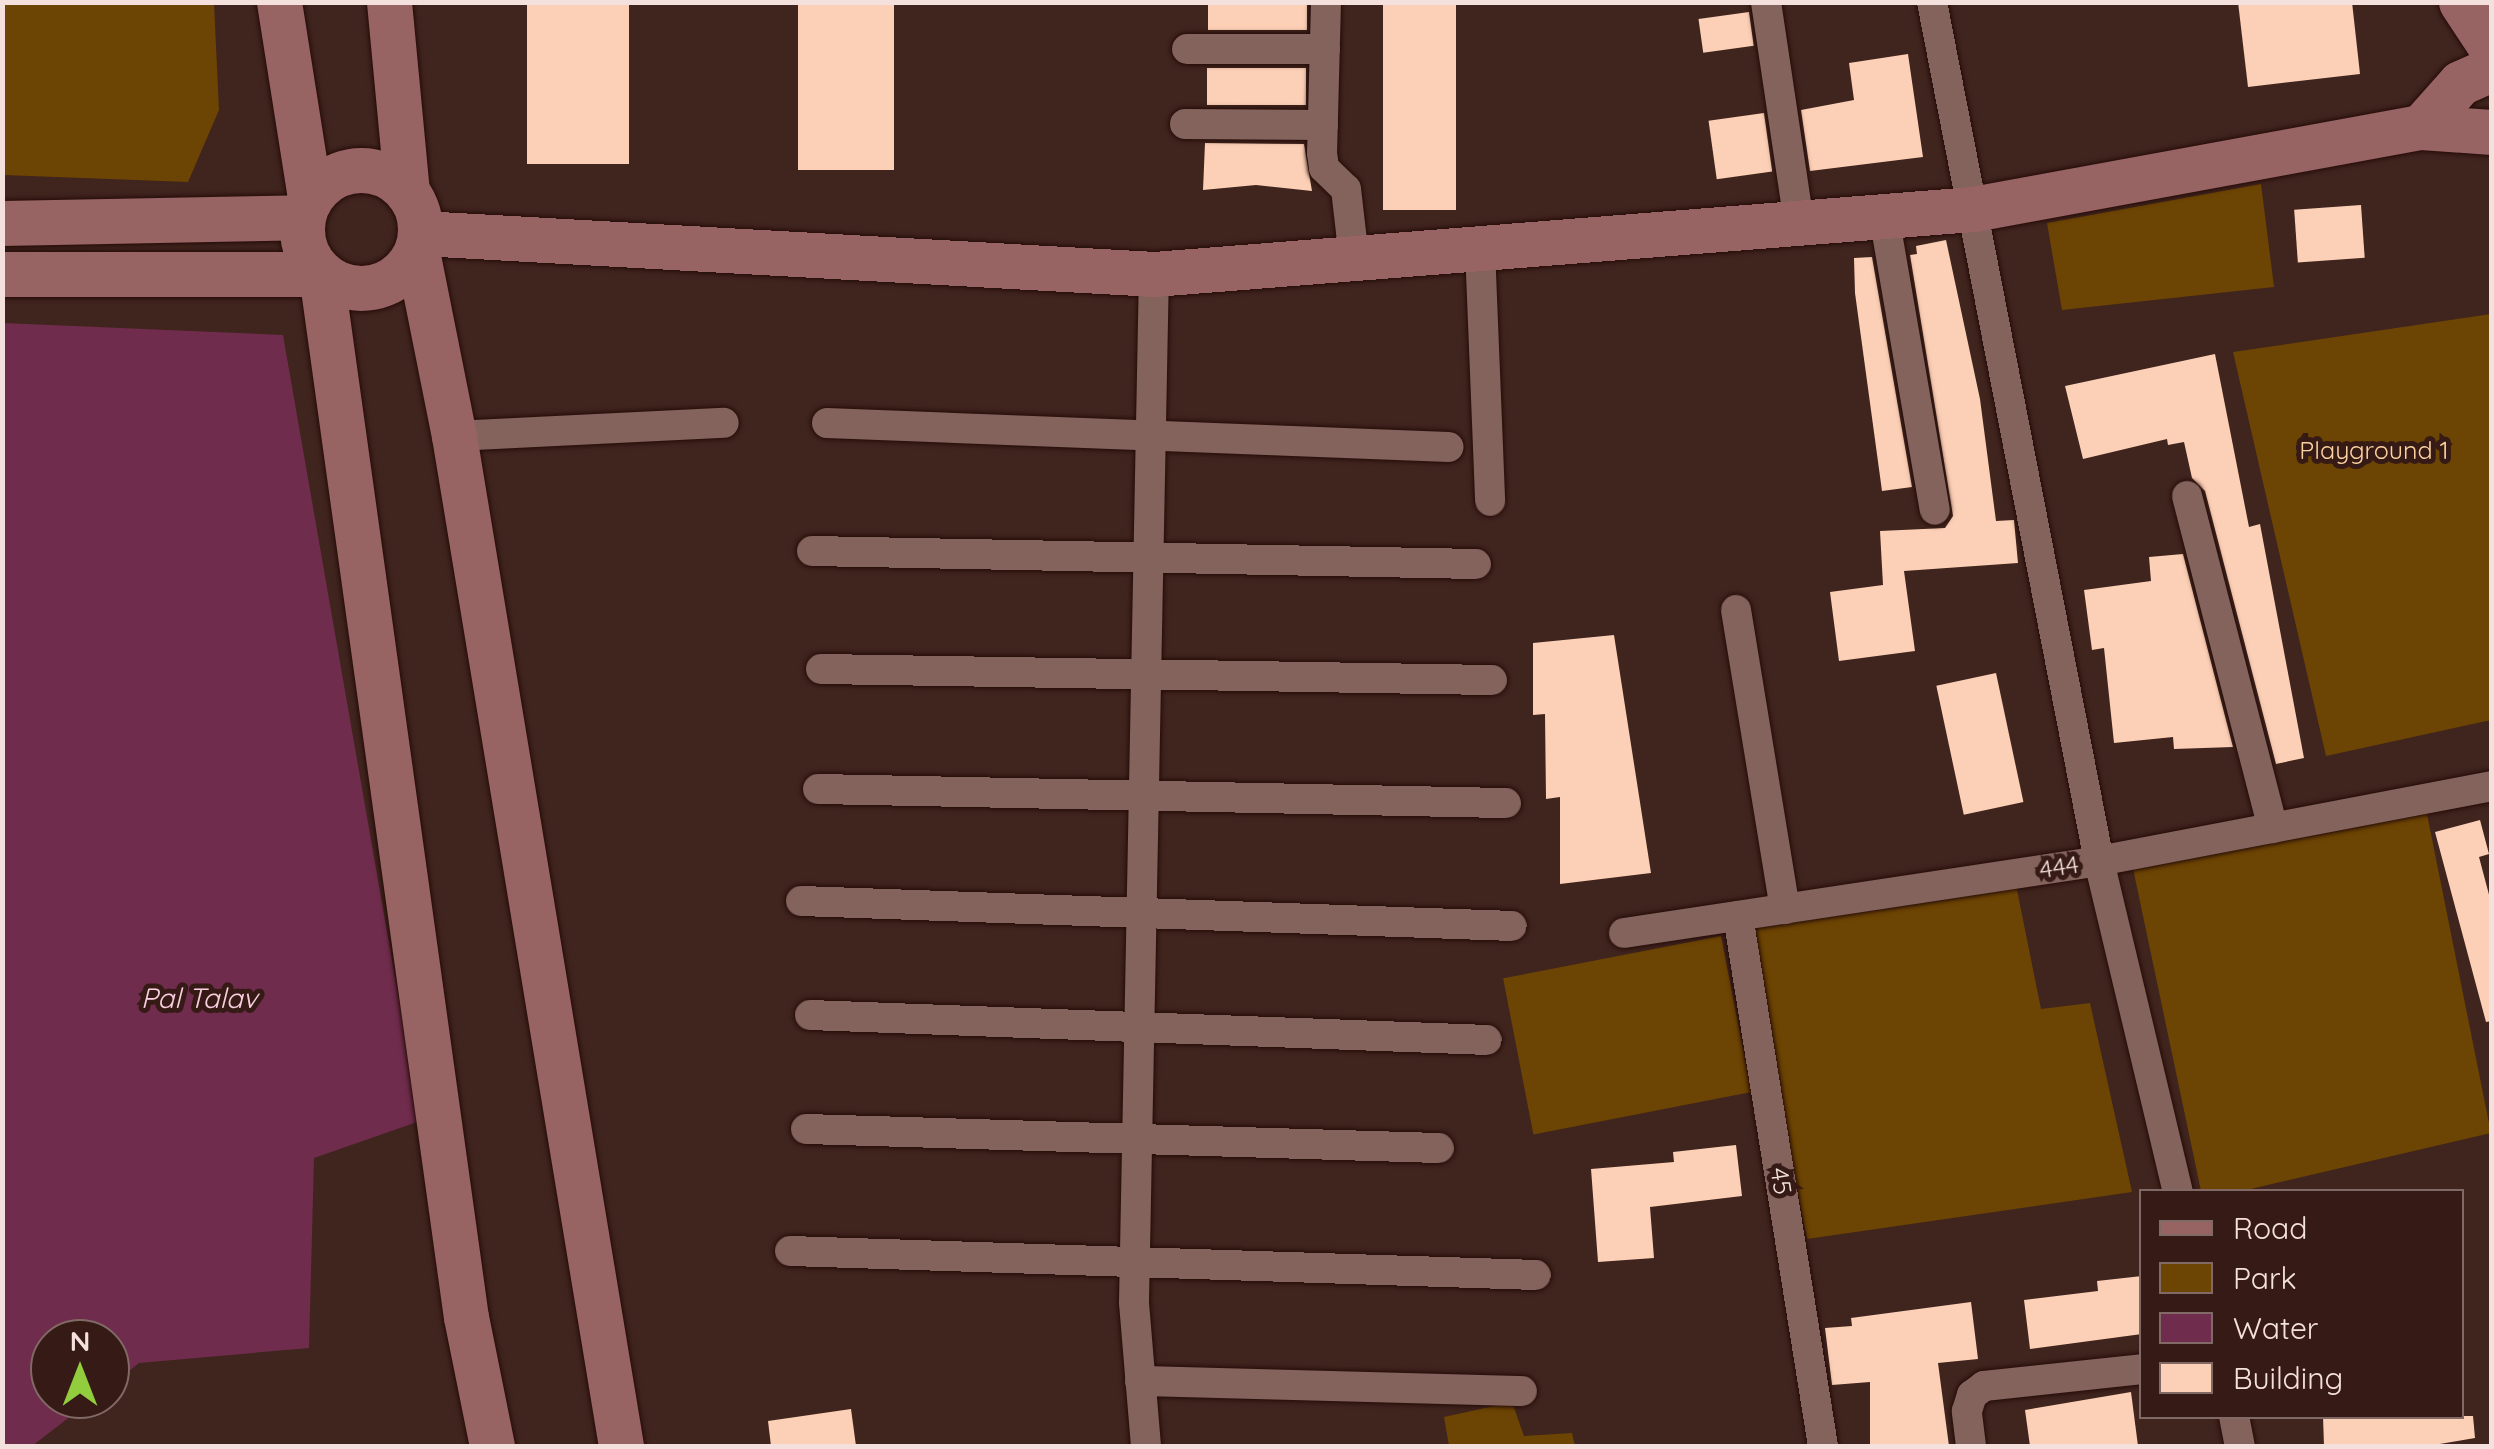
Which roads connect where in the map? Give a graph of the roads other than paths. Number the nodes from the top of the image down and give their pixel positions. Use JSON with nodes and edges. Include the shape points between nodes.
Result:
{"nodes":[{"id":1,"x":279,"y":2,"type":"edge"},
{"id":2,"x":388,"y":2,"type":"edge"},
{"id":3,"x":413,"y":2,"type":"edge"},
{"id":4,"x":1326,"y":2,"type":"edge"},
{"id":5,"x":1766,"y":2,"type":"edge"},
{"id":6,"x":1932,"y":2,"type":"edge"},
{"id":7,"x":2460,"y":2,"type":"edge"},
{"id":8,"x":1187,"y":49,"type":"dead end"},
{"id":9,"x":1325,"y":49,"type":"junction"},
{"id":10,"x":2492,"y":50,"type":"edge"},
{"id":11,"x":396,"y":54,"type":"junction"},
{"id":12,"x":2492,"y":69,"type":"edge"},
{"id":13,"x":1186,"y":124,"type":"dead end"},
{"id":14,"x":1323,"y":125,"type":"junction"},
{"id":15,"x":2420,"y":127,"type":"junction"},
{"id":16,"x":2492,"y":132,"type":"edge"},
{"id":17,"x":306,"y":208,"type":"junction"},
{"id":18,"x":1973,"y":208,"type":"junction"},
{"id":19,"x":1884,"y":216,"type":"junction"},
{"id":20,"x":1799,"y":222,"type":"junction"},
{"id":21,"x":2,"y":223,"type":"edge"},
{"id":22,"x":415,"y":225,"type":"junction"},
{"id":23,"x":1480,"y":248,"type":"junction"},
{"id":24,"x":1354,"y":258,"type":"junction"},
{"id":25,"x":2,"y":274,"type":"edge"},
{"id":26,"x":320,"y":274,"type":"junction"},
{"id":27,"x":1154,"y":274,"type":"junction"},
{"id":28,"x":827,"y":422,"type":"dead end"},
{"id":29,"x":724,"y":424,"type":"dead end"},
{"id":30,"x":454,"y":436,"type":"junction"},
{"id":31,"x":1149,"y":440,"type":"junction"},
{"id":32,"x":1449,"y":447,"type":"dead end"},
{"id":33,"x":2187,"y":496,"type":"dead end"},
{"id":34,"x":1490,"y":501,"type":"dead end"},
{"id":35,"x":1935,"y":510,"type":"dead end"},
{"id":36,"x":812,"y":551,"type":"dead end"},
{"id":37,"x":1148,"y":560,"type":"junction"},
{"id":38,"x":1476,"y":564,"type":"dead end"},
{"id":39,"x":1736,"y":610,"type":"dead end"},
{"id":40,"x":821,"y":670,"type":"dead end"},
{"id":41,"x":1145,"y":670,"type":"junction"},
{"id":42,"x":1492,"y":680,"type":"dead end"},
{"id":43,"x":818,"y":788,"type":"dead end"},
{"id":44,"x":1143,"y":793,"type":"junction"},
{"id":45,"x":2490,"y":794,"type":"edge"},
{"id":46,"x":1506,"y":804,"type":"dead end"},
{"id":47,"x":2273,"y":828,"type":"junction"},
{"id":48,"x":2099,"y":861,"type":"junction"},
{"id":49,"x":801,"y":901,"type":"dead end"},
{"id":50,"x":1785,"y":908,"type":"junction"},
{"id":51,"x":1141,"y":913,"type":"junction"},
{"id":52,"x":1738,"y":916,"type":"junction"},
{"id":53,"x":1512,"y":926,"type":"dead end"},
{"id":54,"x":1624,"y":933,"type":"dead end"},
{"id":55,"x":810,"y":1014,"type":"dead end"},
{"id":56,"x":1139,"y":1028,"type":"junction"},
{"id":57,"x":1487,"y":1040,"type":"dead end"},
{"id":58,"x":806,"y":1130,"type":"dead end"},
{"id":59,"x":1138,"y":1136,"type":"junction"},
{"id":60,"x":1439,"y":1148,"type":"dead end"},
{"id":61,"x":2177,"y":1189,"type":"edge"},
{"id":62,"x":790,"y":1251,"type":"dead end"},
{"id":63,"x":1135,"y":1263,"type":"junction"},
{"id":64,"x":1536,"y":1275,"type":"dead end"},
{"id":65,"x":2139,"y":1369,"type":"edge"},
{"id":66,"x":1140,"y":1380,"type":"junction"},
{"id":67,"x":1522,"y":1391,"type":"dead end"},
{"id":68,"x":2235,"y":1419,"type":"edge"},
{"id":69,"x":492,"y":1446,"type":"edge"},
{"id":70,"x":621,"y":1446,"type":"edge"},
{"id":71,"x":1146,"y":1446,"type":"edge"},
{"id":72,"x":1823,"y":1446,"type":"edge"},
{"id":73,"x":1971,"y":1446,"type":"edge"},
{"id":74,"x":2240,"y":1446,"type":"edge"}],
"edges":[{"from":1,"to":17,"type":"street"},
{"from":2,"to":11,"type":"street"},
{"from":3,"to":11,"type":"street"},
{"from":4,"to":9,"type":"street"},
{"from":5,"to":20,"type":"street"},
{"from":6,"to":18,"type":"street"},
{"from":7,"to":10,"type":"street"},
{"from":8,"to":9,"type":"street"},
{"from":9,"to":14,"type":"street"},
{"from":11,"to":22,"type":"street"},
{"from":12,"to":15,"type":"street","via":[[2460,83]]},
{"from":13,"to":14,"type":"street"},
{"from":14,"to":24,"type":"street","via":[[1324,168],[1346,189]]},
{"from":15,"to":16,"type":"street"},
{"from":15,"to":18,"type":"street"},
{"from":17,"to":21,"type":"street"},
{"from":17,"to":22,"type":"street","via":[[342,173],[382,173]]},
{"from":17,"to":26,"type":"street","via":[[301,238]]},
{"from":18,"to":19,"type":"street"},
{"from":18,"to":48,"type":"street"},
{"from":19,"to":20,"type":"street"},
{"from":19,"to":35,"type":"street"},
{"from":20,"to":23,"type":"street"},
{"from":22,"to":26,"type":"street","via":[[393,280],[376,288],[338,285]]},
{"from":22,"to":27,"type":"street"},
{"from":22,"to":30,"type":"street"},
{"from":23,"to":24,"type":"street"},
{"from":23,"to":34,"type":"street"},
{"from":24,"to":27,"type":"street"},
{"from":25,"to":26,"type":"street"},
{"from":26,"to":69,"type":"street","via":[[466,1317]]},
{"from":27,"to":31,"type":"street"},
{"from":28,"to":31,"type":"street"},
{"from":29,"to":30,"type":"street"},
{"from":30,"to":70,"type":"street"},
{"from":31,"to":32,"type":"street"},
{"from":31,"to":37,"type":"street"},
{"from":33,"to":47,"type":"street"},
{"from":36,"to":37,"type":"street"},
{"from":37,"to":38,"type":"street"},
{"from":37,"to":41,"type":"street"},
{"from":39,"to":50,"type":"street"},
{"from":40,"to":41,"type":"street"},
{"from":41,"to":42,"type":"street"},
{"from":41,"to":44,"type":"street"},
{"from":43,"to":44,"type":"street"},
{"from":44,"to":46,"type":"street"},
{"from":44,"to":51,"type":"street"},
{"from":45,"to":47,"type":"street","name":"444"},
{"from":47,"to":48,"type":"street","name":"444"},
{"from":48,"to":50,"type":"street","name":"444"},
{"from":48,"to":61,"type":"street"},
{"from":49,"to":51,"type":"street"},
{"from":50,"to":52,"type":"street","name":"444"},
{"from":51,"to":53,"type":"street"},
{"from":51,"to":56,"type":"street"},
{"from":52,"to":54,"type":"street","name":"444"},
{"from":52,"to":72,"type":"street","name":"45"},
{"from":55,"to":56,"type":"street"},
{"from":56,"to":57,"type":"street"},
{"from":56,"to":59,"type":"street"},
{"from":58,"to":59,"type":"street"},
{"from":59,"to":60,"type":"street"},
{"from":59,"to":63,"type":"street"},
{"from":62,"to":63,"type":"street"},
{"from":63,"to":64,"type":"street"},
{"from":63,"to":66,"type":"street"},
{"from":65,"to":73,"type":"street","via":[[1984,1386],[1972,1394],[1967,1411]]},
{"from":66,"to":67,"type":"street"},
{"from":66,"to":71,"type":"street"},
{"from":68,"to":74,"type":"street"}]}
